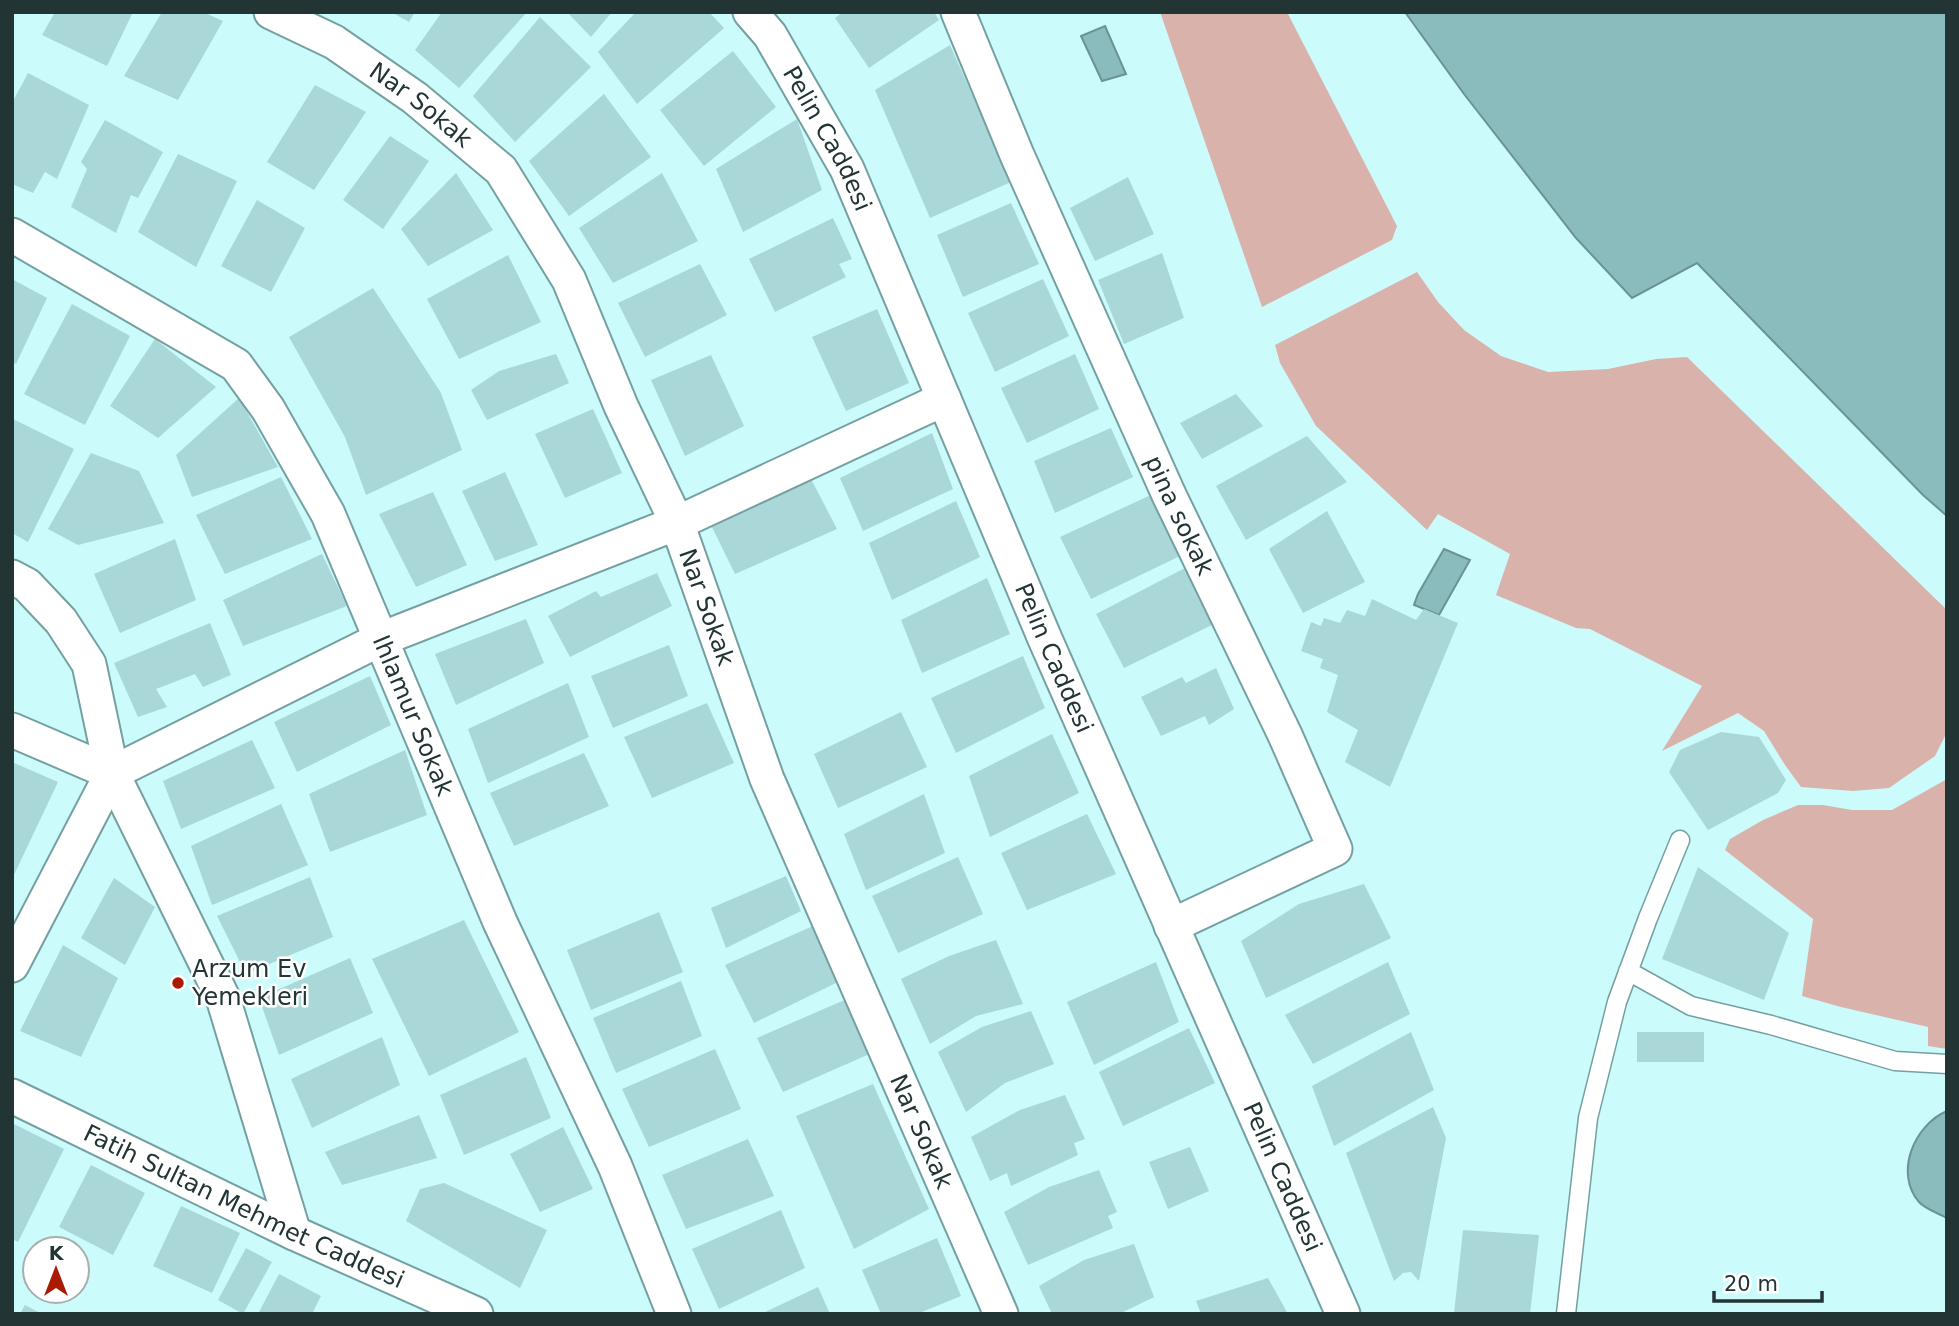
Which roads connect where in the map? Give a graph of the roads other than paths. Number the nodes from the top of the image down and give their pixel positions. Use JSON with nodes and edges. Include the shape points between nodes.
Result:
{"nodes":[{"id":1,"x":271,"y":12,"type":"edge"},
{"id":2,"x":750,"y":12,"type":"edge"},
{"id":3,"x":958,"y":12,"type":"edge"},
{"id":4,"x":12,"y":235,"type":"edge"},
{"id":5,"x":944,"y":399,"type":"junction"},
{"id":6,"x":677,"y":523,"type":"junction"},
{"id":7,"x":12,"y":577,"type":"edge"},
{"id":8,"x":381,"y":639,"type":"junction"},
{"id":9,"x":12,"y":730,"type":"edge"},
{"id":10,"x":112,"y":773,"type":"junction"},
{"id":11,"x":1680,"y":841,"type":"dead end"},
{"id":12,"x":1171,"y":926,"type":"junction"},
{"id":13,"x":12,"y":964,"type":"edge"},
{"id":14,"x":1628,"y":971,"type":"junction"},
{"id":15,"x":1947,"y":1064,"type":"edge"},
{"id":16,"x":12,"y":1096,"type":"edge"},
{"id":17,"x":294,"y":1233,"type":"junction"},
{"id":18,"x":1567,"y":1305,"type":"edge"},
{"id":19,"x":476,"y":1314,"type":"edge"},
{"id":20,"x":674,"y":1314,"type":"edge"},
{"id":21,"x":1001,"y":1314,"type":"edge"},
{"id":22,"x":1343,"y":1314,"type":"edge"},
{"id":23,"x":1583,"y":1314,"type":"edge"}],
"edges":[{"from":1,"to":6,"type":"street","name":"Nar Sokak","via":[[334,42],[415,98],[501,170],[569,279],[621,406]]},
{"from":2,"to":5,"type":"street","name":"Pelin Caddesi","via":[[770,34],[847,169]]},
{"from":3,"to":12,"type":"street","name":"pina sokak","via":[[1168,495],[1335,849]]},
{"from":4,"to":8,"type":"street","name":"Ihlamur Sokak","via":[[236,365],[268,409],[328,514]]},
{"from":5,"to":6,"type":"street"},
{"from":5,"to":12,"type":"street","name":"Pelin Caddesi"},
{"from":6,"to":8,"type":"street"},
{"from":6,"to":21,"type":"street","name":"Nar Sokak","via":[[767,779]]},
{"from":7,"to":10,"type":"street","via":[[27,584],[61,621],[89,664]]},
{"from":8,"to":10,"type":"street"},
{"from":8,"to":20,"type":"street","name":"Ihlamur Sokak","via":[[500,922],[615,1166]]},
{"from":9,"to":10,"type":"street"},
{"from":10,"to":13,"type":"street"},
{"from":10,"to":17,"type":"street","via":[[223,998]]},
{"from":11,"to":14,"type":"lane"},
{"from":12,"to":22,"type":"street","name":"Pelin Caddesi"},
{"from":14,"to":15,"type":"lane","via":[[1691,1006],[1895,1061]]},
{"from":14,"to":18,"type":"lane","via":[[1588,1118]]},
{"from":16,"to":17,"type":"street","name":"Fatih Sultan Mehmet Caddesi"},
{"from":17,"to":19,"type":"street","name":"Fatih Sultan Mehmet Caddesi"},
{"from":18,"to":23,"type":"lane"}]}
